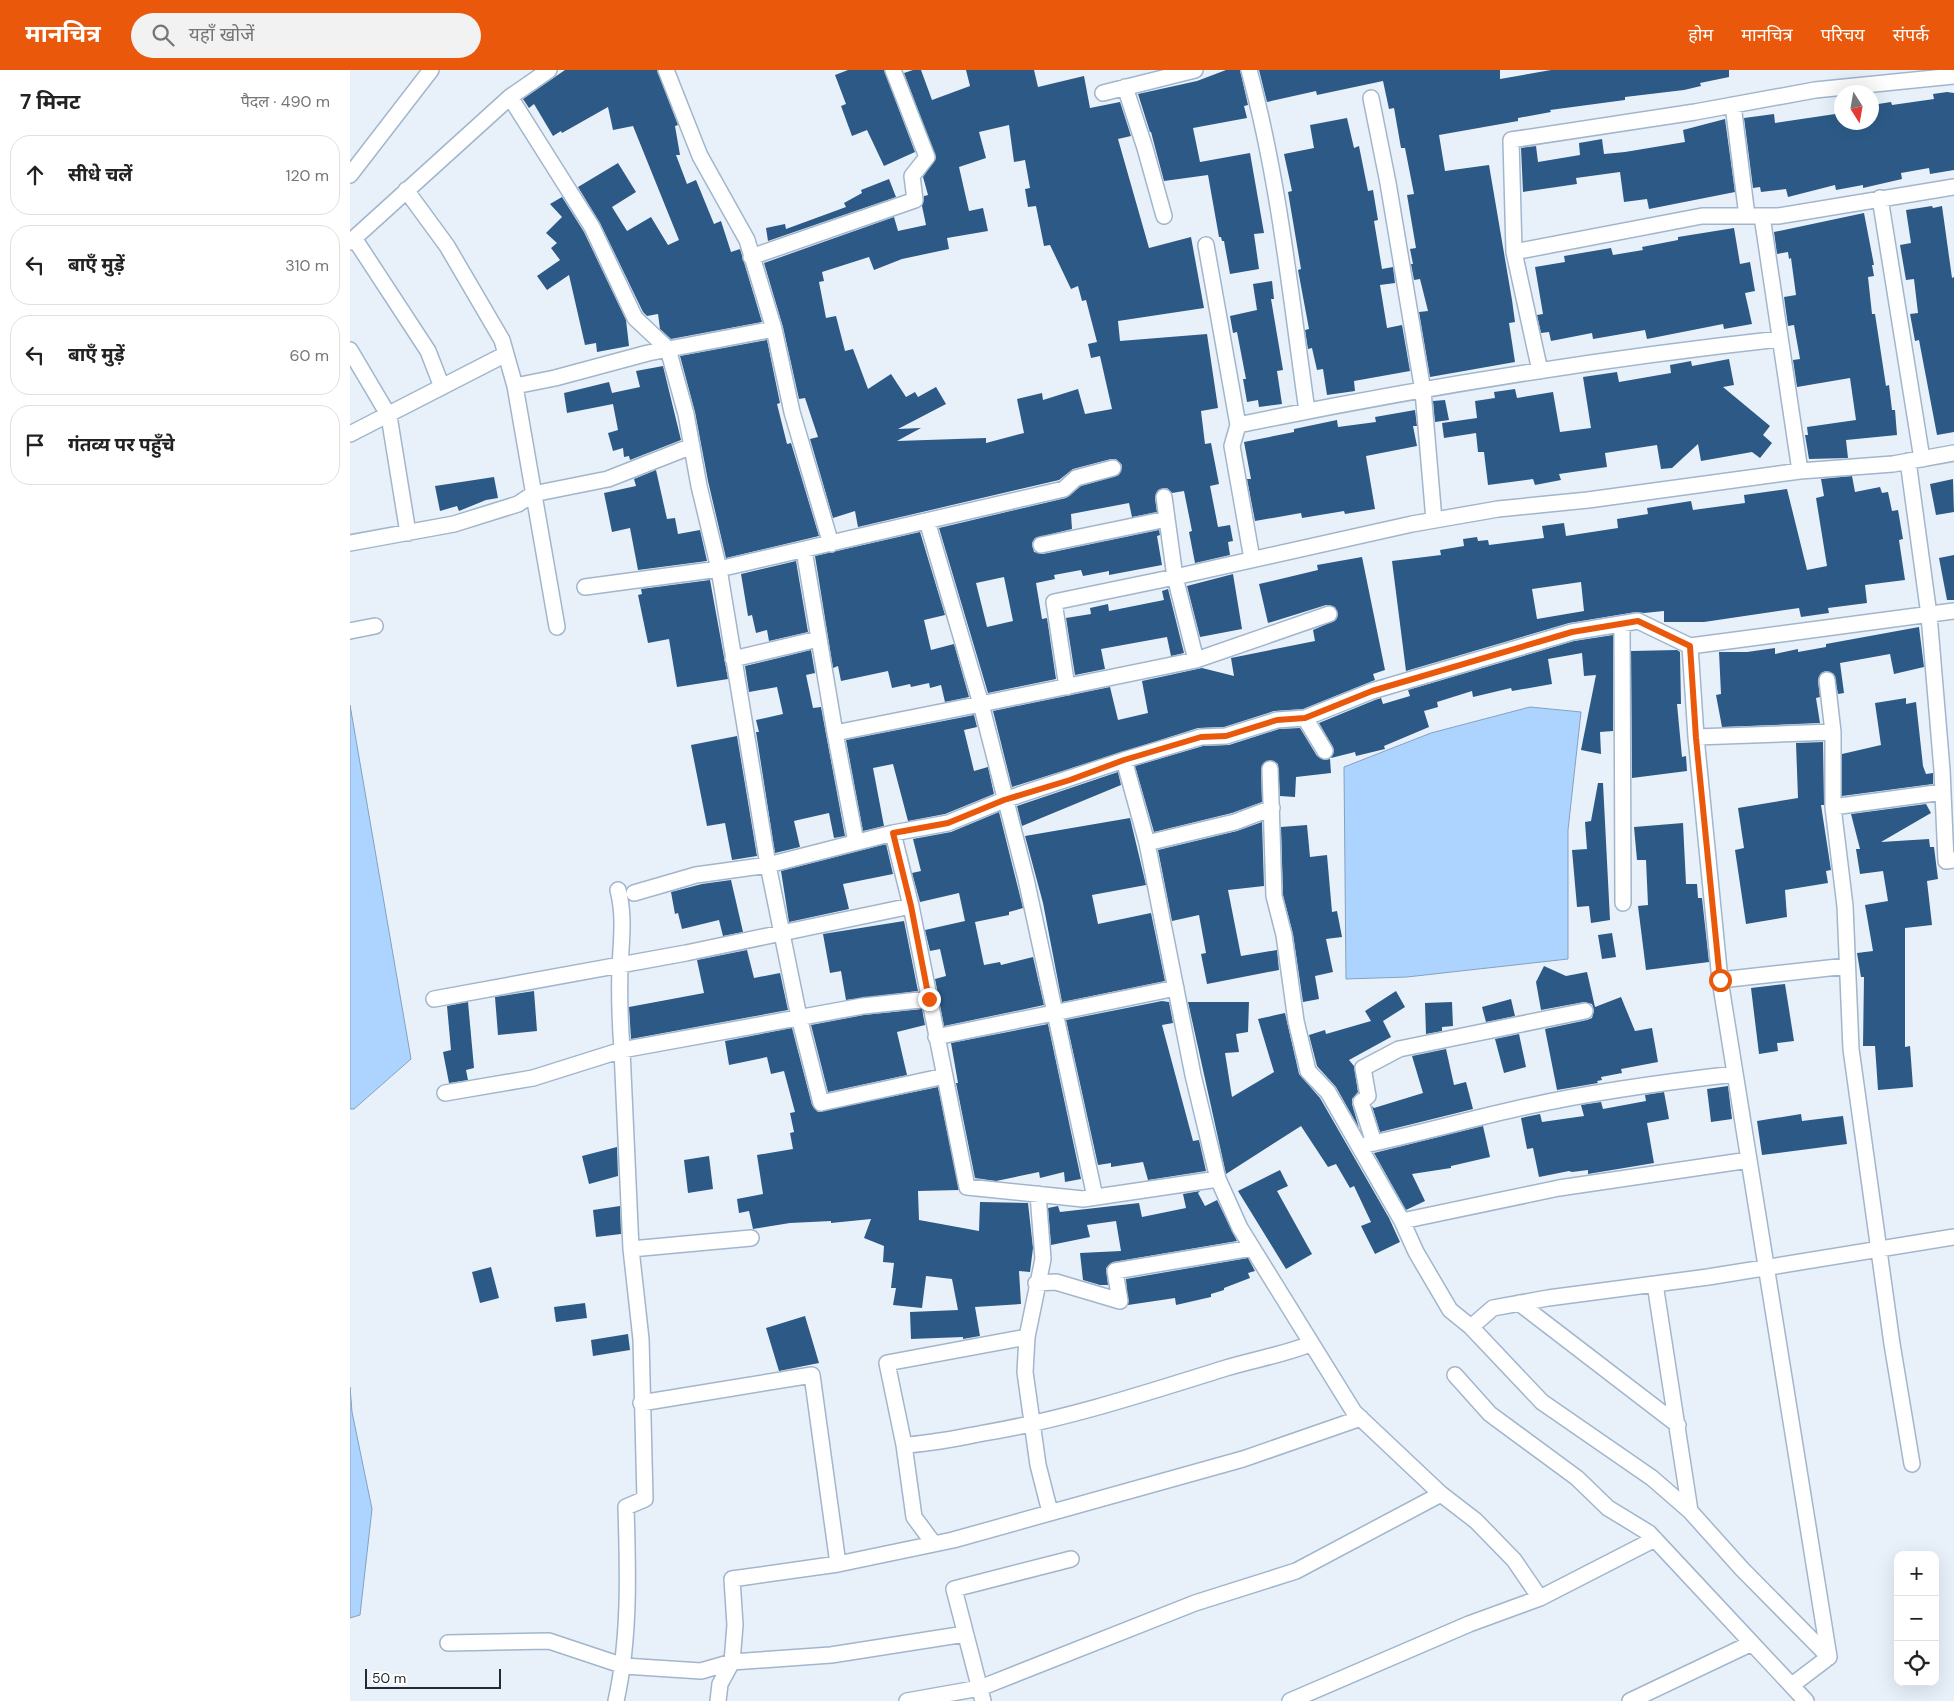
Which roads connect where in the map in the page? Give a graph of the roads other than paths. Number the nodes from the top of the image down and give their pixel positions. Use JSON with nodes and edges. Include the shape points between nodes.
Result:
{"nodes":[{"id":1,"x":431,"y":70,"type":"edge"},
{"id":2,"x":549,"y":70,"type":"edge"},
{"id":3,"x":666,"y":70,"type":"edge"},
{"id":4,"x":893,"y":70,"type":"edge"},
{"id":5,"x":1195,"y":70,"type":"edge"},
{"id":6,"x":1249,"y":70,"type":"edge"},
{"id":7,"x":1954,"y":76,"type":"edge"},
{"id":8,"x":1125,"y":87,"type":"junction"},
{"id":9,"x":1103,"y":93,"type":"dead end"},
{"id":10,"x":510,"y":98,"type":"junction"},
{"id":11,"x":1371,"y":98,"type":"dead end"},
{"id":12,"x":1733,"y":105,"type":"junction"},
{"id":13,"x":350,"y":175,"type":"edge"},
{"id":14,"x":1954,"y":187,"type":"edge"},
{"id":15,"x":406,"y":190,"type":"junction"},
{"id":16,"x":1880,"y":198,"type":"junction"},
{"id":17,"x":1164,"y":216,"type":"dead end"},
{"id":18,"x":1754,"y":216,"type":"junction"},
{"id":19,"x":352,"y":240,"type":"edge"},
{"id":20,"x":1206,"y":245,"type":"dead end"},
{"id":21,"x":1514,"y":252,"type":"junction"},
{"id":22,"x":751,"y":257,"type":"junction"},
{"id":23,"x":774,"y":329,"type":"junction"},
{"id":24,"x":1780,"y":339,"type":"junction"},
{"id":25,"x":668,"y":348,"type":"junction"},
{"id":26,"x":350,"y":350,"type":"edge"},
{"id":27,"x":506,"y":354,"type":"junction"},
{"id":28,"x":1540,"y":371,"type":"junction"},
{"id":29,"x":515,"y":386,"type":"junction"},
{"id":30,"x":442,"y":387,"type":"junction"},
{"id":31,"x":1423,"y":391,"type":"junction"},
{"id":32,"x":1307,"y":411,"type":"junction"},
{"id":33,"x":389,"y":416,"type":"junction"},
{"id":34,"x":1238,"y":425,"type":"junction"},
{"id":35,"x":350,"y":434,"type":"edge"},
{"id":36,"x":692,"y":446,"type":"junction"},
{"id":37,"x":1954,"y":453,"type":"edge"},
{"id":38,"x":1915,"y":460,"type":"junction"},
{"id":39,"x":1113,"y":468,"type":"dead end"},
{"id":40,"x":1800,"y":471,"type":"junction"},
{"id":41,"x":533,"y":494,"type":"junction"},
{"id":42,"x":1164,"y":497,"type":"dead end"},
{"id":43,"x":1167,"y":519,"type":"junction"},
{"id":44,"x":1434,"y":520,"type":"junction"},
{"id":45,"x":927,"y":521,"type":"junction"},
{"id":46,"x":408,"y":532,"type":"junction"},
{"id":47,"x":350,"y":543,"type":"edge"},
{"id":48,"x":831,"y":544,"type":"junction"},
{"id":49,"x":1041,"y":545,"type":"dead end"},
{"id":50,"x":804,"y":550,"type":"junction"},
{"id":51,"x":1252,"y":559,"type":"junction"},
{"id":52,"x":719,"y":570,"type":"junction"},
{"id":53,"x":1176,"y":577,"type":"junction"},
{"id":54,"x":585,"y":588,"type":"dead end"},
{"id":55,"x":1954,"y":612,"type":"edge"},
{"id":56,"x":1329,"y":614,"type":"dead end"},
{"id":57,"x":1929,"y":615,"type":"junction"},
{"id":58,"x":1622,"y":624,"type":"junction"},
{"id":59,"x":374,"y":626,"type":"dead end"},
{"id":60,"x":557,"y":627,"type":"dead end"},
{"id":61,"x":350,"y":631,"type":"edge"},
{"id":62,"x":818,"y":638,"type":"junction"},
{"id":63,"x":1690,"y":646,"type":"junction"},
{"id":64,"x":733,"y":659,"type":"junction"},
{"id":65,"x":1196,"y":660,"type":"junction"},
{"id":66,"x":1827,"y":680,"type":"dead end"},
{"id":67,"x":1067,"y":688,"type":"junction"},
{"id":68,"x":981,"y":704,"type":"junction"},
{"id":69,"x":1305,"y":718,"type":"junction"},
{"id":70,"x":1832,"y":732,"type":"junction"},
{"id":71,"x":835,"y":733,"type":"junction"},
{"id":72,"x":1696,"y":738,"type":"junction"},
{"id":73,"x":1325,"y":751,"type":"dead end"},
{"id":74,"x":1124,"y":760,"type":"junction"},
{"id":75,"x":1270,"y":769,"type":"dead end"},
{"id":76,"x":1948,"y":769,"type":"edge"},
{"id":77,"x":1943,"y":792,"type":"junction"},
{"id":78,"x":1004,"y":800,"type":"junction"},
{"id":79,"x":1833,"y":807,"type":"junction"},
{"id":80,"x":1272,"y":808,"type":"junction"},
{"id":81,"x":893,"y":833,"type":"junction"},
{"id":82,"x":856,"y":842,"type":"junction"},
{"id":83,"x":1147,"y":843,"type":"junction"},
{"id":84,"x":1954,"y":860,"type":"edge"},
{"id":85,"x":768,"y":865,"type":"junction"},
{"id":86,"x":618,"y":890,"type":"dead end"},
{"id":87,"x":634,"y":892,"type":"dead end"},
{"id":88,"x":1623,"y":903,"type":"dead end"},
{"id":89,"x":911,"y":906,"type":"junction"},
{"id":90,"x":782,"y":932,"type":"junction"},
{"id":91,"x":620,"y":965,"type":"junction"},
{"id":92,"x":1847,"y":966,"type":"junction"},
{"id":93,"x":1720,"y":980,"type":"junction"},
{"id":94,"x":1176,"y":988,"type":"junction"},
{"id":95,"x":434,"y":999,"type":"dead end"},
{"id":96,"x":929,"y":999,"type":"junction"},
{"id":97,"x":1054,"y":1011,"type":"junction"},
{"id":98,"x":1585,"y":1011,"type":"dead end"},
{"id":99,"x":800,"y":1017,"type":"junction"},
{"id":100,"x":936,"y":1037,"type":"junction"},
{"id":101,"x":622,"y":1050,"type":"junction"},
{"id":102,"x":1735,"y":1074,"type":"junction"},
{"id":103,"x":945,"y":1076,"type":"junction"},
{"id":104,"x":445,"y":1093,"type":"dead end"},
{"id":105,"x":1366,"y":1145,"type":"junction"},
{"id":106,"x":1749,"y":1160,"type":"junction"},
{"id":107,"x":1218,"y":1179,"type":"junction"},
{"id":108,"x":1038,"y":1194,"type":"junction"},
{"id":109,"x":1095,"y":1197,"type":"junction"},
{"id":110,"x":1402,"y":1222,"type":"junction"},
{"id":111,"x":751,"y":1238,"type":"dead end"},
{"id":112,"x":1954,"y":1238,"type":"edge"},
{"id":113,"x":1252,"y":1248,"type":"junction"},
{"id":114,"x":1880,"y":1248,"type":"junction"},
{"id":115,"x":632,"y":1249,"type":"junction"},
{"id":116,"x":1766,"y":1267,"type":"junction"},
{"id":117,"x":1036,"y":1283,"type":"junction"},
{"id":118,"x":1655,"y":1284,"type":"junction"},
{"id":119,"x":1519,"y":1303,"type":"junction"},
{"id":120,"x":1471,"y":1327,"type":"junction"},
{"id":121,"x":1026,"y":1337,"type":"junction"},
{"id":122,"x":1310,"y":1344,"type":"junction"},
{"id":123,"x":1455,"y":1375,"type":"dead end"},
{"id":124,"x":642,"y":1402,"type":"junction"},
{"id":125,"x":1361,"y":1418,"type":"junction"},
{"id":126,"x":1031,"y":1425,"type":"junction"},
{"id":127,"x":1678,"y":1425,"type":"junction"},
{"id":128,"x":904,"y":1445,"type":"junction"},
{"id":129,"x":1912,"y":1464,"type":"dead end"},
{"id":130,"x":1441,"y":1494,"type":"junction"},
{"id":131,"x":1690,"y":1511,"type":"junction"},
{"id":132,"x":1050,"y":1512,"type":"junction"},
{"id":133,"x":1655,"y":1539,"type":"junction"},
{"id":134,"x":934,"y":1544,"type":"junction"},
{"id":135,"x":1071,"y":1559,"type":"dead end"},
{"id":136,"x":838,"y":1564,"type":"junction"},
{"id":137,"x":1540,"y":1598,"type":"junction"},
{"id":138,"x":965,"y":1634,"type":"junction"},
{"id":139,"x":448,"y":1643,"type":"dead end"},
{"id":140,"x":1752,"y":1644,"type":"junction"},
{"id":141,"x":1829,"y":1657,"type":"junction"},
{"id":142,"x":732,"y":1662,"type":"junction"},
{"id":143,"x":624,"y":1666,"type":"junction"},
{"id":144,"x":1792,"y":1685,"type":"junction"},
{"id":145,"x":982,"y":1694,"type":"edge"},
{"id":146,"x":616,"y":1701,"type":"edge"},
{"id":147,"x":718,"y":1701,"type":"edge"},
{"id":148,"x":907,"y":1701,"type":"edge"},
{"id":149,"x":1290,"y":1701,"type":"edge"},
{"id":150,"x":1630,"y":1701,"type":"edge"},
{"id":151,"x":1806,"y":1701,"type":"edge"}],
"edges":[{"from":1,"to":13,"type":"street"},
{"from":2,"to":10,"type":"street"},
{"from":3,"to":22,"type":"street","via":[[700,156],[747,240]]},
{"from":4,"to":22,"type":"street","via":[[927,157],[912,176],[915,200]]},
{"from":5,"to":8,"type":"street"},
{"from":6,"to":32,"type":"street","via":[[1262,121],[1278,215]]},
{"from":7,"to":12,"type":"street","via":[[1815,90]]},
{"from":8,"to":9,"type":"street"},
{"from":8,"to":17,"type":"street"},
{"from":10,"to":15,"type":"street"},
{"from":10,"to":25,"type":"street","via":[[592,227],[634,318]]},
{"from":11,"to":31,"type":"street"},
{"from":12,"to":18,"type":"street"},
{"from":12,"to":21,"type":"street","via":[[1511,140]]},
{"from":14,"to":16,"type":"street"},
{"from":15,"to":19,"type":"street"},
{"from":15,"to":27,"type":"street","via":[[481,301]]},
{"from":16,"to":18,"type":"street","via":[[1778,216]]},
{"from":16,"to":38,"type":"street"},
{"from":18,"to":21,"type":"street","via":[[1702,216]]},
{"from":18,"to":24,"type":"street"},
{"from":19,"to":30,"type":"street","via":[[428,351]]},
{"from":20,"to":34,"type":"street"},
{"from":21,"to":28,"type":"street"},
{"from":22,"to":23,"type":"street"},
{"from":23,"to":25,"type":"street"},
{"from":23,"to":48,"type":"street","via":[[792,412]]},
{"from":24,"to":28,"type":"street","via":[[1692,348]]},
{"from":24,"to":40,"type":"street"},
{"from":25,"to":29,"type":"street"},
{"from":25,"to":36,"type":"street"},
{"from":26,"to":33,"type":"street"},
{"from":27,"to":29,"type":"street"},
{"from":27,"to":30,"type":"street"},
{"from":28,"to":31,"type":"street"},
{"from":29,"to":41,"type":"street"},
{"from":30,"to":33,"type":"street"},
{"from":31,"to":32,"type":"street"},
{"from":31,"to":44,"type":"street"},
{"from":32,"to":34,"type":"street"},
{"from":33,"to":35,"type":"street"},
{"from":33,"to":46,"type":"street"},
{"from":34,"to":51,"type":"street","via":[[1232,446]]},
{"from":36,"to":41,"type":"street","via":[[608,479]]},
{"from":36,"to":52,"type":"street"},
{"from":37,"to":38,"type":"street"},
{"from":38,"to":40,"type":"street"},
{"from":38,"to":57,"type":"street"},
{"from":39,"to":45,"type":"street","via":[[1076,478],[1064,490]]},
{"from":40,"to":44,"type":"street"},
{"from":41,"to":46,"type":"street","via":[[518,504],[454,524]]},
{"from":41,"to":60,"type":"street"},
{"from":42,"to":43,"type":"street"},
{"from":43,"to":49,"type":"street"},
{"from":43,"to":53,"type":"street"},
{"from":44,"to":51,"type":"street"},
{"from":45,"to":48,"type":"street"},
{"from":45,"to":68,"type":"street"},
{"from":46,"to":47,"type":"street"},
{"from":48,"to":50,"type":"street"},
{"from":50,"to":52,"type":"street"},
{"from":50,"to":62,"type":"street"},
{"from":51,"to":53,"type":"street"},
{"from":52,"to":54,"type":"street"},
{"from":52,"to":64,"type":"street"},
{"from":53,"to":65,"type":"street"},
{"from":53,"to":67,"type":"street","via":[[1054,602]]},
{"from":55,"to":57,"type":"street"},
{"from":56,"to":65,"type":"street"},
{"from":57,"to":63,"type":"street"},
{"from":57,"to":76,"type":"street"},
{"from":58,"to":63,"type":"street","via":[[1638,621]]},
{"from":58,"to":69,"type":"street","via":[[1572,632],[1516,647],[1372,691]]},
{"from":58,"to":88,"type":"street"},
{"from":59,"to":61,"type":"street"},
{"from":62,"to":64,"type":"street"},
{"from":62,"to":71,"type":"street"},
{"from":63,"to":72,"type":"street"},
{"from":64,"to":85,"type":"street"},
{"from":65,"to":67,"type":"street"},
{"from":66,"to":70,"type":"street"},
{"from":67,"to":68,"type":"street"},
{"from":68,"to":71,"type":"street"},
{"from":68,"to":78,"type":"street"},
{"from":69,"to":73,"type":"street"},
{"from":69,"to":74,"type":"street","via":[[1277,720],[1226,736],[1201,737]]},
{"from":70,"to":72,"type":"street"},
{"from":70,"to":79,"type":"street"},
{"from":71,"to":82,"type":"street"},
{"from":72,"to":93,"type":"street"},
{"from":74,"to":78,"type":"street"},
{"from":74,"to":83,"type":"street"},
{"from":75,"to":80,"type":"street"},
{"from":76,"to":77,"type":"street"},
{"from":77,"to":79,"type":"street"},
{"from":77,"to":84,"type":"street","via":[[1946,861]]},
{"from":78,"to":81,"type":"street","via":[[948,823]]},
{"from":78,"to":97,"type":"street","via":[[1026,879]]},
{"from":79,"to":92,"type":"street","via":[[1845,906]]},
{"from":80,"to":83,"type":"street","via":[[1235,822]]},
{"from":80,"to":105,"type":"street","via":[[1274,896],[1308,1071],[1328,1092]]},
{"from":81,"to":82,"type":"street"},
{"from":81,"to":89,"type":"street"},
{"from":82,"to":85,"type":"street"},
{"from":83,"to":94,"type":"street"},
{"from":85,"to":87,"type":"street","via":[[696,875]]},
{"from":85,"to":90,"type":"street"},
{"from":86,"to":91,"type":"street","via":[[623,929]]},
{"from":89,"to":90,"type":"street"},
{"from":89,"to":96,"type":"street"},
{"from":90,"to":91,"type":"street"},
{"from":90,"to":99,"type":"street"},
{"from":91,"to":95,"type":"street"},
{"from":91,"to":101,"type":"street"},
{"from":92,"to":93,"type":"street"},
{"from":92,"to":114,"type":"street","via":[[1851,1048]]},
{"from":93,"to":102,"type":"street"},
{"from":94,"to":97,"type":"street"},
{"from":94,"to":107,"type":"street","via":[[1192,1075]]},
{"from":96,"to":99,"type":"street"},
{"from":96,"to":100,"type":"street"},
{"from":97,"to":100,"type":"street"},
{"from":97,"to":109,"type":"street"},
{"from":98,"to":105,"type":"street","via":[[1399,1049],[1363,1068],[1368,1096],[1361,1102]]},
{"from":99,"to":101,"type":"street"},
{"from":99,"to":103,"type":"street","via":[[821,1103]]},
{"from":100,"to":103,"type":"street"},
{"from":101,"to":104,"type":"street","via":[[534,1078]]},
{"from":101,"to":115,"type":"street"},
{"from":102,"to":105,"type":"street","via":[[1611,1090],[1528,1106]]},
{"from":102,"to":106,"type":"street"},
{"from":103,"to":108,"type":"street","via":[[967,1187]]},
{"from":105,"to":110,"type":"street"},
{"from":106,"to":110,"type":"street","via":[[1559,1188]]},
{"from":106,"to":116,"type":"street"},
{"from":107,"to":109,"type":"street"},
{"from":107,"to":113,"type":"street"},
{"from":108,"to":109,"type":"street","via":[[1083,1199]]},
{"from":108,"to":117,"type":"street","via":[[1042,1260]]},
{"from":110,"to":120,"type":"street","via":[[1450,1310]]},
{"from":111,"to":115,"type":"street"},
{"from":112,"to":114,"type":"street"},
{"from":113,"to":117,"type":"street","via":[[1115,1271],[1120,1301],[1056,1282]]},
{"from":113,"to":122,"type":"street"},
{"from":114,"to":116,"type":"street"},
{"from":114,"to":129,"type":"street"},
{"from":115,"to":124,"type":"street","via":[[641,1339]]},
{"from":116,"to":118,"type":"street"},
{"from":116,"to":141,"type":"street"},
{"from":117,"to":121,"type":"street"},
{"from":118,"to":119,"type":"street"},
{"from":118,"to":127,"type":"street"},
{"from":119,"to":120,"type":"street","via":[[1493,1308]]},
{"from":119,"to":127,"type":"street"},
{"from":120,"to":131,"type":"street","via":[[1542,1402],[1652,1478]]},
{"from":121,"to":126,"type":"street","via":[[1025,1372]]},
{"from":121,"to":128,"type":"street","via":[[887,1363]]},
{"from":122,"to":125,"type":"street"},
{"from":122,"to":126,"type":"street","via":[[1093,1410]]},
{"from":123,"to":133,"type":"street","via":[[1490,1414],[1577,1478],[1608,1508]]},
{"from":124,"to":136,"type":"street","via":[[812,1375]]},
{"from":124,"to":143,"type":"street","via":[[645,1500],[626,1507],[628,1569]]},
{"from":125,"to":130,"type":"street"},
{"from":125,"to":132,"type":"street","via":[[1243,1459]]},
{"from":126,"to":128,"type":"street"},
{"from":126,"to":132,"type":"street"},
{"from":127,"to":131,"type":"street"},
{"from":128,"to":134,"type":"street","via":[[914,1517]]},
{"from":130,"to":137,"type":"street","via":[[1476,1521],[1514,1560]]},
{"from":130,"to":145,"type":"street","via":[[1296,1571],[1194,1603]]},
{"from":131,"to":141,"type":"street","via":[[1742,1570]]},
{"from":132,"to":134,"type":"street"},
{"from":133,"to":137,"type":"street"},
{"from":133,"to":140,"type":"street"},
{"from":134,"to":136,"type":"street"},
{"from":135,"to":138,"type":"street","via":[[954,1588]]},
{"from":136,"to":142,"type":"street","via":[[732,1579],[735,1625]]},
{"from":137,"to":149,"type":"street","via":[[1469,1624]]},
{"from":138,"to":142,"type":"street","via":[[831,1655]]},
{"from":138,"to":145,"type":"street"},
{"from":139,"to":143,"type":"street","via":[[549,1641]]},
{"from":140,"to":144,"type":"street"},
{"from":140,"to":150,"type":"street"},
{"from":141,"to":144,"type":"street"},
{"from":142,"to":143,"type":"street","via":[[701,1671]]},
{"from":142,"to":147,"type":"street","via":[[720,1684]]},
{"from":143,"to":146,"type":"street"},
{"from":144,"to":151,"type":"street"},
{"from":145,"to":148,"type":"street"}]}
